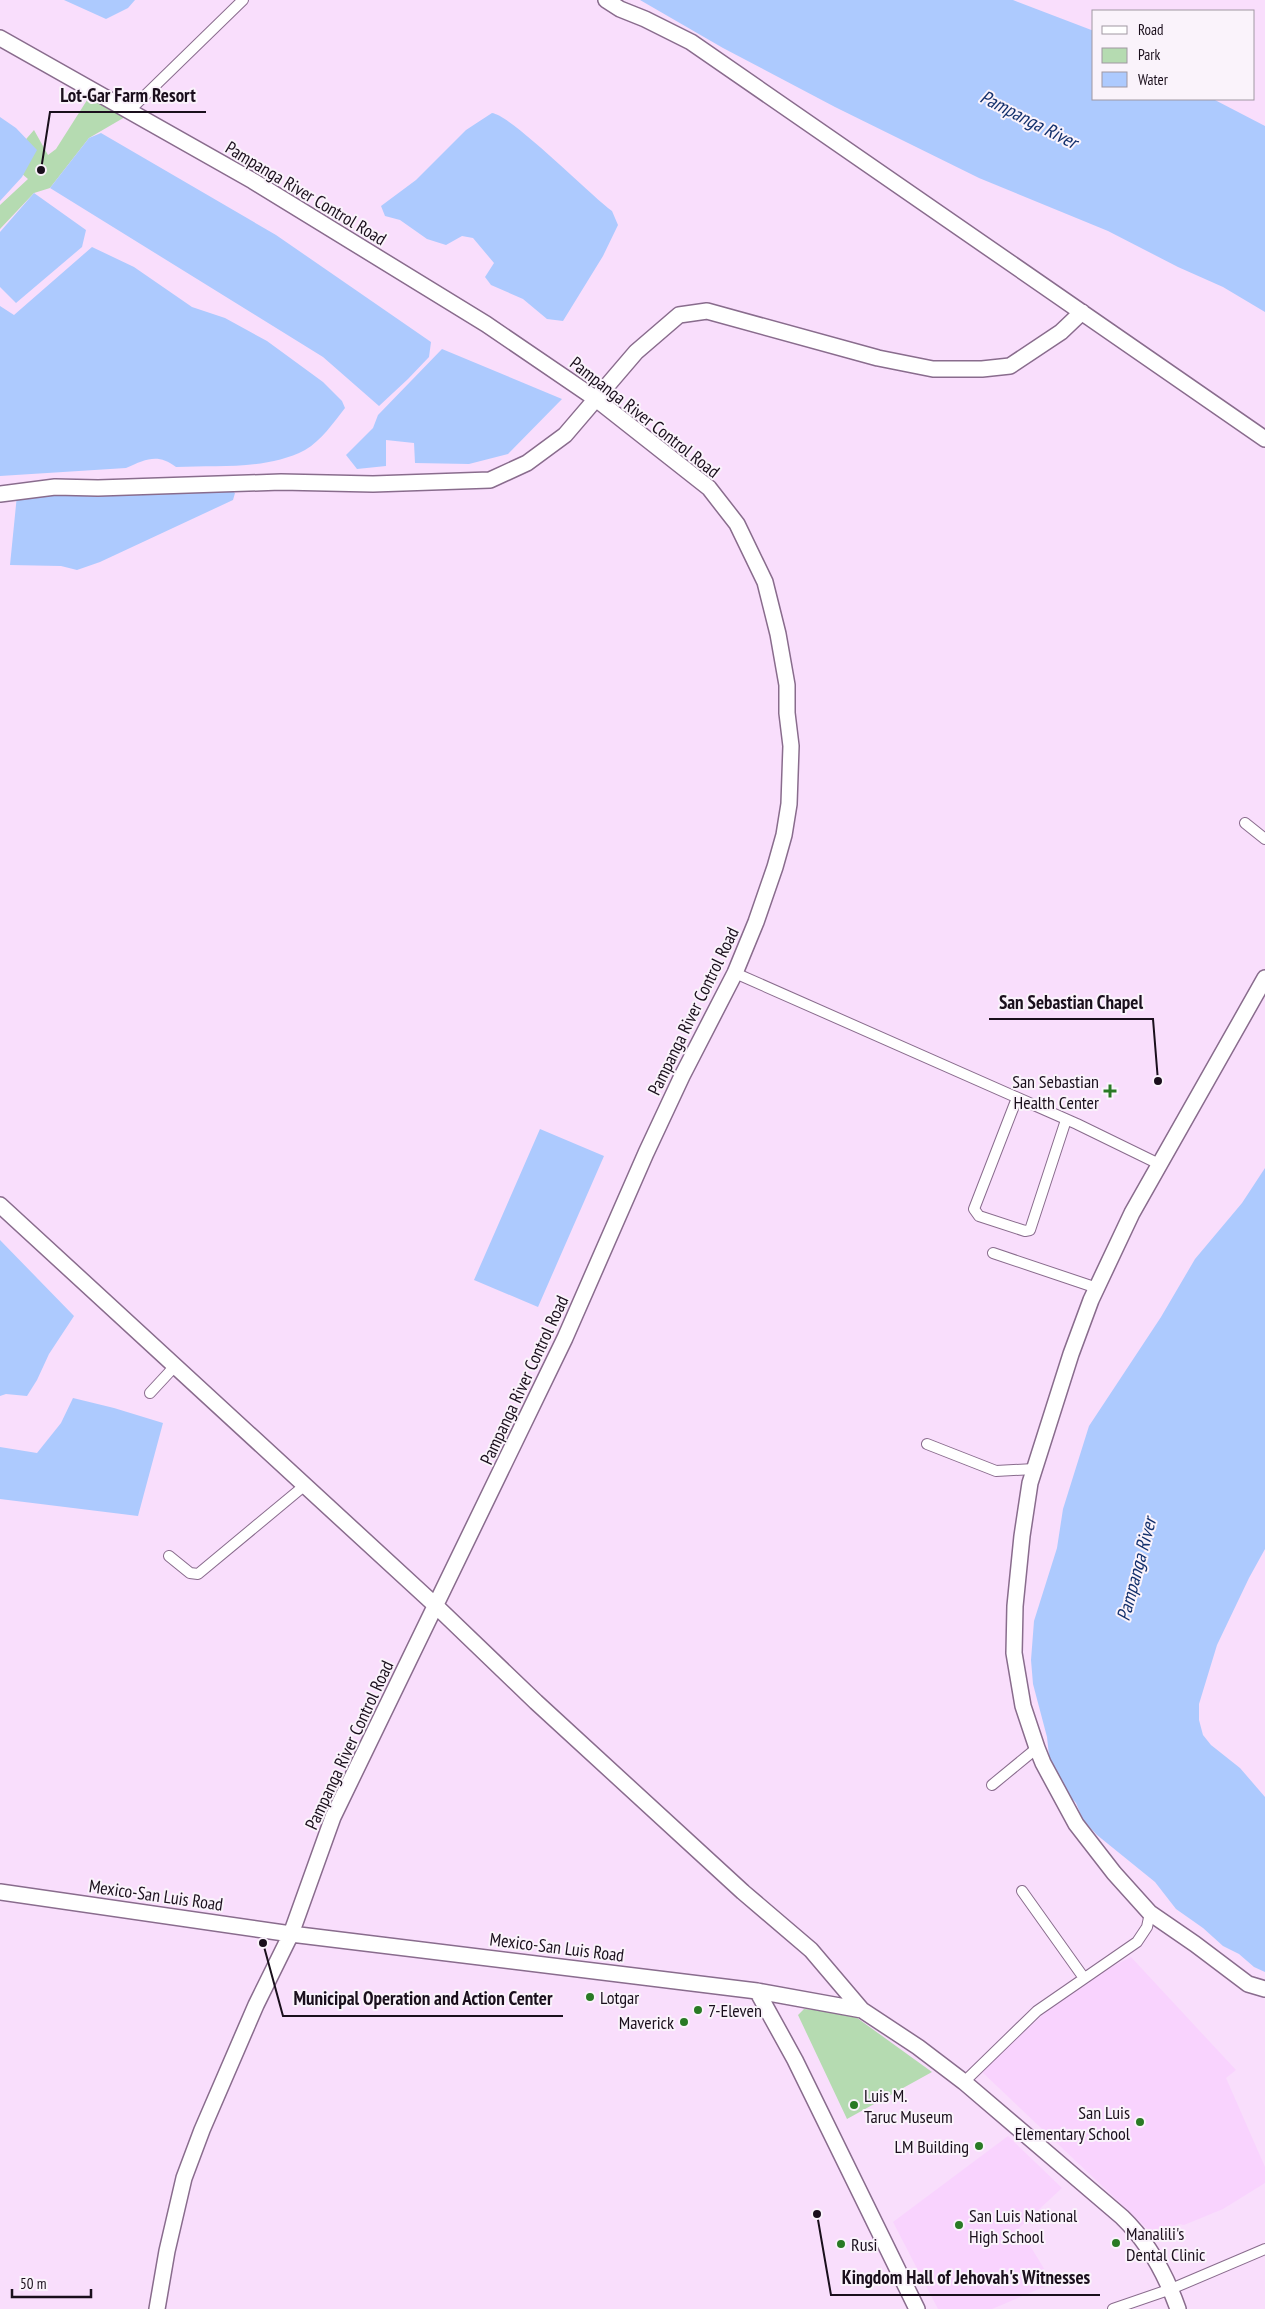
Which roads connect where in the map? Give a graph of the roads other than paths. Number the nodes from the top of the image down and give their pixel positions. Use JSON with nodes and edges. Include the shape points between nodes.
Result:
{"nodes":[{"id":1,"x":243,"y":0,"type":"edge"},
{"id":2,"x":606,"y":0,"type":"edge"},
{"id":3,"x":0,"y":38,"type":"edge"},
{"id":4,"x":128,"y":112,"type":"junction"},
{"id":5,"x":1082,"y":312,"type":"junction"},
{"id":6,"x":596,"y":399,"type":"junction"},
{"id":7,"x":1265,"y":439,"type":"edge"},
{"id":8,"x":0,"y":494,"type":"edge"},
{"id":9,"x":1245,"y":823,"type":"dead end"},
{"id":10,"x":1265,"y":840,"type":"edge"},
{"id":11,"x":735,"y":973,"type":"junction"},
{"id":12,"x":1265,"y":978,"type":"edge"},
{"id":13,"x":1017,"y":1098,"type":"junction"},
{"id":14,"x":1066,"y":1120,"type":"junction"},
{"id":15,"x":1159,"y":1164,"type":"junction"},
{"id":16,"x":0,"y":1205,"type":"edge"},
{"id":17,"x":993,"y":1253,"type":"dead end"},
{"id":18,"x":1097,"y":1288,"type":"junction"},
{"id":19,"x":175,"y":1366,"type":"junction"},
{"id":20,"x":150,"y":1392,"type":"dead end"},
{"id":21,"x":927,"y":1444,"type":"dead end"},
{"id":22,"x":1034,"y":1469,"type":"junction"},
{"id":23,"x":304,"y":1486,"type":"junction"},
{"id":24,"x":169,"y":1556,"type":"dead end"},
{"id":25,"x":435,"y":1605,"type":"junction"},
{"id":26,"x":1037,"y":1748,"type":"junction"},
{"id":27,"x":992,"y":1785,"type":"dead end"},
{"id":28,"x":1022,"y":1891,"type":"dead end"},
{"id":29,"x":0,"y":1892,"type":"edge"},
{"id":30,"x":1150,"y":1913,"type":"junction"},
{"id":31,"x":291,"y":1934,"type":"junction"},
{"id":32,"x":1084,"y":1978,"type":"junction"},
{"id":33,"x":1265,"y":1989,"type":"edge"},
{"id":34,"x":757,"y":1991,"type":"junction"},
{"id":35,"x":862,"y":2010,"type":"junction"},
{"id":36,"x":964,"y":2082,"type":"junction"},
{"id":37,"x":1265,"y":2249,"type":"edge"},
{"id":38,"x":1171,"y":2289,"type":"junction"},
{"id":39,"x":158,"y":2309,"type":"edge"},
{"id":40,"x":916,"y":2309,"type":"edge"},
{"id":41,"x":1112,"y":2309,"type":"edge"},
{"id":42,"x":1178,"y":2309,"type":"edge"}],
"edges":[{"from":1,"to":4,"type":"street"},
{"from":2,"to":5,"type":"street","via":[[691,42]]},
{"from":3,"to":4,"type":"street","name":"Pampanga River Control Road"},
{"from":4,"to":6,"type":"street","name":"Pampanga River Control Road","via":[[253,181],[486,324]]},
{"from":5,"to":6,"type":"street","via":[[1061,332],[1010,366],[982,368],[933,368],[878,358],[707,310],[679,315],[636,352]]},
{"from":5,"to":7,"type":"street"},
{"from":6,"to":8,"type":"street","via":[[565,435],[527,463],[490,480],[55,487]]},
{"from":6,"to":11,"type":"street","name":"Pampanga River Control Road","via":[[709,488],[737,524],[766,582],[787,685],[791,746],[789,804],[775,867]]},
{"from":9,"to":10,"type":"street"},
{"from":11,"to":13,"type":"street"},
{"from":11,"to":25,"type":"street","name":"Pampanga River Control Road","via":[[682,1076],[565,1338]]},
{"from":12,"to":15,"type":"street"},
{"from":13,"to":14,"type":"street"},
{"from":13,"to":14,"type":"street","via":[[974,1210],[979,1216],[1030,1230]]},
{"from":14,"to":15,"type":"street"},
{"from":15,"to":18,"type":"street","via":[[1115,1246]]},
{"from":16,"to":19,"type":"street"},
{"from":17,"to":18,"type":"street"},
{"from":18,"to":22,"type":"street","via":[[1071,1354]]},
{"from":19,"to":20,"type":"street"},
{"from":19,"to":23,"type":"street"},
{"from":21,"to":22,"type":"street","via":[[996,1471]]},
{"from":22,"to":26,"type":"street","via":[[1022,1536],[1014,1653],[1023,1706]]},
{"from":23,"to":24,"type":"street","via":[[198,1574],[190,1573]]},
{"from":23,"to":25,"type":"street"},
{"from":25,"to":31,"type":"street","name":"Pampanga River Control Road","via":[[333,1817]]},
{"from":25,"to":35,"type":"street","via":[[743,1892],[811,1950]]},
{"from":26,"to":27,"type":"street"},
{"from":26,"to":30,"type":"street","via":[[1076,1824]]},
{"from":28,"to":32,"type":"street"},
{"from":29,"to":31,"type":"street","name":"Mexico-San Luis Road"},
{"from":30,"to":32,"type":"street","via":[[1147,1927],[1137,1942]]},
{"from":30,"to":33,"type":"street","via":[[1248,1984]]},
{"from":31,"to":34,"type":"street","name":"Mexico-San Luis Road"},
{"from":31,"to":39,"type":"street","name":"Pampanga River Control Road","via":[[256,2005],[184,2178]]},
{"from":32,"to":36,"type":"street","via":[[1037,2011]]},
{"from":34,"to":35,"type":"street","name":"Mexico-San Luis Road"},
{"from":34,"to":40,"type":"street","via":[[795,2060]]},
{"from":35,"to":36,"type":"street"},
{"from":36,"to":38,"type":"street","via":[[1141,2235]]},
{"from":37,"to":38,"type":"street"},
{"from":38,"to":41,"type":"street"},
{"from":38,"to":42,"type":"street"}]}
